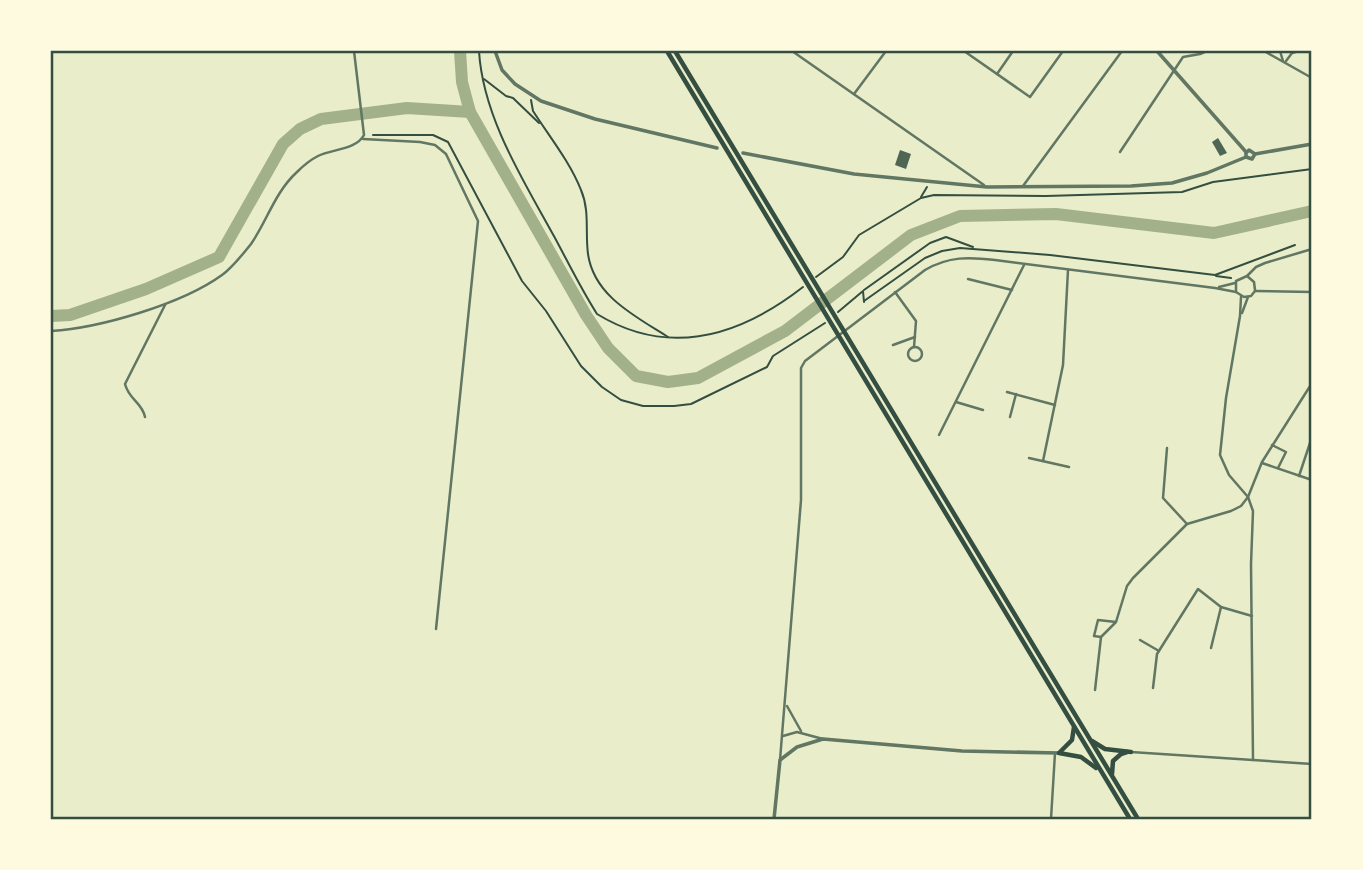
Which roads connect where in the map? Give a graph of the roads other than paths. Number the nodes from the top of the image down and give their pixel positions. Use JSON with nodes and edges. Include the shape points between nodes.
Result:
{"nodes":[{"id":1,"x":354,"y":51,"type":"edge"},
{"id":2,"x":495,"y":51,"type":"edge"},
{"id":3,"x":667,"y":51,"type":"edge"},
{"id":4,"x":674,"y":51,"type":"edge"},
{"id":5,"x":792,"y":51,"type":"edge"},
{"id":6,"x":886,"y":51,"type":"edge"},
{"id":7,"x":964,"y":51,"type":"edge"},
{"id":8,"x":1013,"y":51,"type":"edge"},
{"id":9,"x":1063,"y":51,"type":"edge"},
{"id":10,"x":1122,"y":51,"type":"edge"},
{"id":11,"x":1157,"y":51,"type":"edge"},
{"id":12,"x":1207,"y":51,"type":"edge"},
{"id":13,"x":1264,"y":51,"type":"edge"},
{"id":14,"x":1280,"y":51,"type":"edge"},
{"id":15,"x":1299,"y":51,"type":"edge"},
{"id":16,"x":1285,"y":61,"type":"junction"},
{"id":17,"x":1173,"y":69,"type":"junction"},
{"id":18,"x":996,"y":74,"type":"junction"},
{"id":19,"x":1312,"y":78,"type":"edge"},
{"id":20,"x":854,"y":94,"type":"junction"},
{"id":21,"x":364,"y":137,"type":"junction"},
{"id":22,"x":1312,"y":144,"type":"edge"},
{"id":23,"x":717,"y":148,"type":"dead end"},
{"id":24,"x":1120,"y":152,"type":"dead end"},
{"id":25,"x":743,"y":153,"type":"dead end"},
{"id":26,"x":1246,"y":154,"type":"junction"},
{"id":27,"x":1023,"y":186,"type":"junction"},
{"id":28,"x":987,"y":187,"type":"junction"},
{"id":29,"x":1312,"y":249,"type":"edge"},
{"id":30,"x":1024,"y":265,"type":"junction"},
{"id":31,"x":1068,"y":270,"type":"junction"},
{"id":32,"x":1247,"y":276,"type":"junction"},
{"id":33,"x":968,"y":279,"type":"dead end"},
{"id":34,"x":1235,"y":283,"type":"junction"},
{"id":35,"x":1216,"y":288,"type":"junction"},
{"id":36,"x":1012,"y":290,"type":"junction"},
{"id":37,"x":1255,"y":291,"type":"junction"},
{"id":38,"x":895,"y":292,"type":"junction"},
{"id":39,"x":1236,"y":292,"type":"junction"},
{"id":40,"x":1312,"y":292,"type":"edge"},
{"id":41,"x":1241,"y":297,"type":"junction"},
{"id":42,"x":1248,"y":297,"type":"junction"},
{"id":43,"x":166,"y":304,"type":"junction"},
{"id":44,"x":1241,"y":316,"type":"junction"},
{"id":45,"x":51,"y":331,"type":"edge"},
{"id":46,"x":915,"y":337,"type":"junction"},
{"id":47,"x":893,"y":345,"type":"dead end"},
{"id":48,"x":914,"y":347,"type":"dead end"},
{"id":49,"x":1312,"y":383,"type":"edge"},
{"id":50,"x":1007,"y":392,"type":"dead end"},
{"id":51,"x":1016,"y":394,"type":"junction"},
{"id":52,"x":957,"y":402,"type":"junction"},
{"id":53,"x":1055,"y":405,"type":"junction"},
{"id":54,"x":983,"y":410,"type":"dead end"},
{"id":55,"x":1010,"y":416,"type":"dead end"},
{"id":56,"x":145,"y":417,"type":"dead end"},
{"id":57,"x":939,"y":435,"type":"dead end"},
{"id":58,"x":1312,"y":437,"type":"edge"},
{"id":59,"x":1272,"y":445,"type":"junction"},
{"id":60,"x":1167,"y":448,"type":"dead end"},
{"id":61,"x":1029,"y":458,"type":"dead end"},
{"id":62,"x":1043,"y":461,"type":"junction"},
{"id":63,"x":1262,"y":463,"type":"junction"},
{"id":64,"x":1069,"y":467,"type":"dead end"},
{"id":65,"x":1278,"y":468,"type":"junction"},
{"id":66,"x":1299,"y":476,"type":"junction"},
{"id":67,"x":1312,"y":480,"type":"edge"},
{"id":68,"x":1248,"y":497,"type":"junction"},
{"id":69,"x":1188,"y":524,"type":"junction"},
{"id":70,"x":1221,"y":607,"type":"junction"},
{"id":71,"x":1252,"y":615,"type":"junction"},
{"id":72,"x":1116,"y":622,"type":"junction"},
{"id":73,"x":436,"y":628,"type":"dead end"},
{"id":74,"x":1101,"y":637,"type":"junction"},
{"id":75,"x":1140,"y":640,"type":"dead end"},
{"id":76,"x":1210,"y":648,"type":"dead end"},
{"id":77,"x":1159,"y":651,"type":"junction"},
{"id":78,"x":1153,"y":688,"type":"dead end"},
{"id":79,"x":1095,"y":690,"type":"dead end"},
{"id":80,"x":786,"y":703,"type":"junction"},
{"id":81,"x":1074,"y":726,"type":"junction"},
{"id":82,"x":802,"y":733,"type":"junction"},
{"id":83,"x":783,"y":736,"type":"junction"},
{"id":84,"x":1088,"y":737,"type":"junction"},
{"id":85,"x":823,"y":739,"type":"junction"},
{"id":86,"x":1057,"y":752,"type":"junction"},
{"id":87,"x":1131,"y":752,"type":"junction"},
{"id":88,"x":780,"y":760,"type":"junction"},
{"id":89,"x":1253,"y":760,"type":"junction"},
{"id":90,"x":1312,"y":764,"type":"edge"},
{"id":91,"x":1101,"y":771,"type":"junction"},
{"id":92,"x":1113,"y":778,"type":"junction"},
{"id":93,"x":774,"y":819,"type":"edge"},
{"id":94,"x":1051,"y":819,"type":"edge"},
{"id":95,"x":1130,"y":819,"type":"edge"},
{"id":96,"x":1138,"y":819,"type":"edge"}],
"edges":[{"from":1,"to":21,"type":"street"},
{"from":2,"to":23,"type":"street","via":[[502,70],[530,96],[585,116]]},
{"from":3,"to":81,"type":"main road"},
{"from":4,"to":84,"type":"main road"},
{"from":5,"to":20,"type":"street"},
{"from":6,"to":20,"type":"street"},
{"from":7,"to":18,"type":"street"},
{"from":8,"to":18,"type":"street"},
{"from":9,"to":18,"type":"street","via":[[1030,97]]},
{"from":10,"to":27,"type":"street"},
{"from":11,"to":17,"type":"street"},
{"from":12,"to":17,"type":"street","via":[[1183,57]]},
{"from":13,"to":16,"type":"street"},
{"from":14,"to":16,"type":"street"},
{"from":15,"to":16,"type":"street"},
{"from":16,"to":19,"type":"street"},
{"from":17,"to":24,"type":"street"},
{"from":17,"to":26,"type":"street"},
{"from":20,"to":28,"type":"street"},
{"from":21,"to":43,"type":"street","via":[[354,145],[313,158],[294,174],[250,244],[225,274]]},
{"from":21,"to":73,"type":"street","via":[[435,145],[446,154],[478,221]]},
{"from":22,"to":26,"type":"street"},
{"from":25,"to":28,"type":"street","via":[[853,174]]},
{"from":26,"to":27,"type":"street","via":[[1172,183]]},
{"from":27,"to":28,"type":"street"},
{"from":29,"to":32,"type":"street","via":[[1265,263]]},
{"from":30,"to":31,"type":"street"},
{"from":30,"to":36,"type":"street"},
{"from":30,"to":38,"type":"street","via":[[964,257],[941,260]]},
{"from":31,"to":35,"type":"street"},
{"from":31,"to":53,"type":"street","via":[[1063,365]]},
{"from":32,"to":34,"type":"street"},
{"from":32,"to":37,"type":"street"},
{"from":33,"to":36,"type":"street"},
{"from":34,"to":35,"type":"street"},
{"from":34,"to":39,"type":"street"},
{"from":35,"to":39,"type":"street"},
{"from":36,"to":52,"type":"street"},
{"from":37,"to":40,"type":"street"},
{"from":37,"to":42,"type":"street"},
{"from":38,"to":46,"type":"street","via":[[916,321]]},
{"from":38,"to":80,"type":"street","via":[[801,368],[801,500]]},
{"from":39,"to":41,"type":"street"},
{"from":41,"to":42,"type":"street"},
{"from":41,"to":44,"type":"street"},
{"from":42,"to":44,"type":"street"},
{"from":43,"to":45,"type":"street"},
{"from":43,"to":56,"type":"street","via":[[125,384],[127,395],[143,408]]},
{"from":44,"to":68,"type":"street","via":[[1220,455],[1229,475]]},
{"from":46,"to":47,"type":"street"},
{"from":46,"to":48,"type":"street"},
{"from":49,"to":59,"type":"street"},
{"from":50,"to":51,"type":"street"},
{"from":51,"to":53,"type":"street"},
{"from":51,"to":55,"type":"street"},
{"from":52,"to":54,"type":"street"},
{"from":52,"to":57,"type":"street"},
{"from":53,"to":62,"type":"street"},
{"from":58,"to":66,"type":"street"},
{"from":59,"to":63,"type":"street"},
{"from":59,"to":65,"type":"street","via":[[1286,452]]},
{"from":60,"to":69,"type":"street","via":[[1163,498]]},
{"from":61,"to":62,"type":"street"},
{"from":62,"to":64,"type":"street"},
{"from":63,"to":65,"type":"street"},
{"from":63,"to":68,"type":"street"},
{"from":65,"to":66,"type":"street"},
{"from":66,"to":67,"type":"street"},
{"from":68,"to":69,"type":"street","via":[[1231,511]]},
{"from":68,"to":71,"type":"street","via":[[1253,511]]},
{"from":69,"to":72,"type":"street","via":[[1127,586]]},
{"from":70,"to":71,"type":"street"},
{"from":70,"to":76,"type":"street"},
{"from":70,"to":77,"type":"street","via":[[1198,589]]},
{"from":71,"to":89,"type":"street"},
{"from":72,"to":74,"type":"street"},
{"from":72,"to":74,"type":"street","via":[[1098,620],[1094,636]]},
{"from":74,"to":79,"type":"street"},
{"from":75,"to":77,"type":"street"},
{"from":77,"to":78,"type":"street"},
{"from":80,"to":82,"type":"street"},
{"from":80,"to":83,"type":"street"},
{"from":81,"to":86,"type":"main road","via":[[1072,740]]},
{"from":81,"to":91,"type":"main road"},
{"from":82,"to":83,"type":"street"},
{"from":82,"to":85,"type":"street"},
{"from":83,"to":88,"type":"street"},
{"from":84,"to":87,"type":"main road","via":[[1105,749]]},
{"from":84,"to":92,"type":"main road"},
{"from":85,"to":86,"type":"street","via":[[961,751]]},
{"from":85,"to":88,"type":"street","via":[[797,747]]},
{"from":86,"to":91,"type":"main road","via":[[1081,757]]},
{"from":86,"to":94,"type":"street"},
{"from":87,"to":89,"type":"street"},
{"from":87,"to":92,"type":"main road","via":[[1113,761]]},
{"from":88,"to":93,"type":"street"},
{"from":89,"to":90,"type":"street"},
{"from":91,"to":95,"type":"main road"},
{"from":92,"to":96,"type":"main road"}]}
